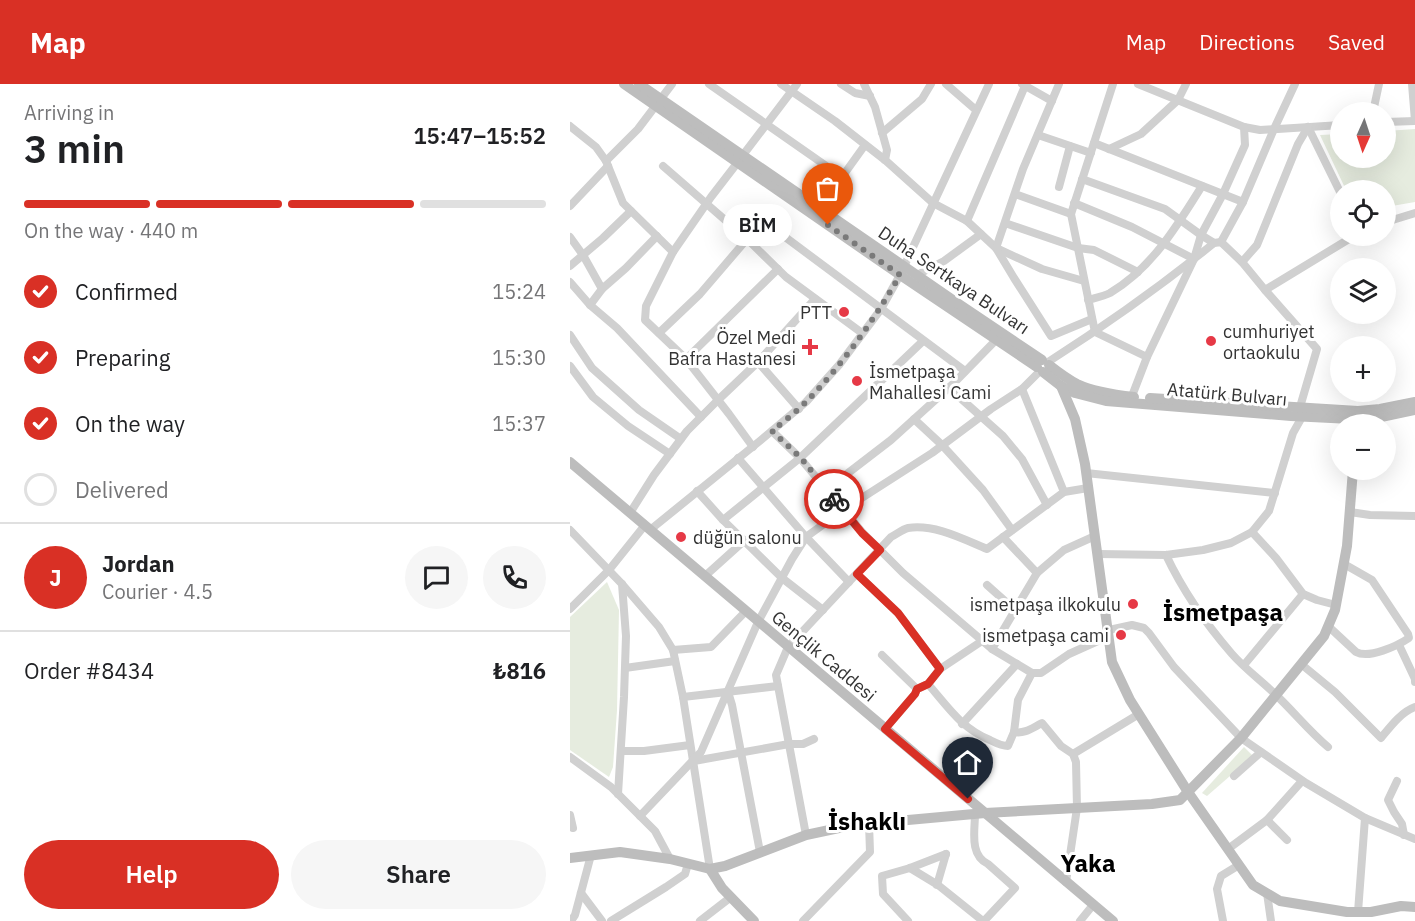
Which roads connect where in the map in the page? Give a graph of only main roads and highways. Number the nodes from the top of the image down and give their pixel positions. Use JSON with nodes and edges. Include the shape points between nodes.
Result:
{"nodes":[{"id":1,"x":624,"y":84,"type":"edge"},
{"id":2,"x":639,"y":84,"type":"edge"},
{"id":3,"x":658,"y":103,"type":"junction"},
{"id":4,"x":740,"y":159,"type":"junction"},
{"id":5,"x":902,"y":271,"type":"junction"},
{"id":6,"x":1043,"y":366,"type":"junction"},
{"id":7,"x":1072,"y":381,"type":"junction"},
{"id":8,"x":1061,"y":386,"type":"junction"},
{"id":9,"x":1074,"y":393,"type":"junction"},
{"id":10,"x":1096,"y":399,"type":"junction"},
{"id":11,"x":1415,"y":402,"type":"edge"},
{"id":12,"x":1415,"y":410,"type":"edge"},
{"id":13,"x":1298,"y":414,"type":"junction"},
{"id":14,"x":1368,"y":414,"type":"edge"},
{"id":15,"x":1396,"y":414,"type":"edge"},
{"id":16,"x":1076,"y":415,"type":"junction"},
{"id":17,"x":1330,"y":416,"type":"edge"},
{"id":18,"x":570,"y":462,"type":"edge"},
{"id":19,"x":1352,"y":480,"type":"edge"},
{"id":20,"x":1188,"y":792,"type":"junction"},
{"id":21,"x":980,"y":813,"type":"junction"},
{"id":22,"x":570,"y":858,"type":"edge"},
{"id":23,"x":710,"y":870,"type":"junction"},
{"id":24,"x":1414,"y":904,"type":"edge"},
{"id":25,"x":1365,"y":915,"type":"edge"},
{"id":26,"x":754,"y":921,"type":"edge"},
{"id":27,"x":1113,"y":921,"type":"edge"}],
"edges":[{"from":1,"to":3,"type":"main road","name":"Duha Sertkaya Bulvarı"},
{"from":2,"to":3,"type":"main road","name":"Duha Sertkaya Bulvarı"},
{"from":3,"to":4,"type":"main road","name":"Duha Sertkaya Bulvarı"},
{"from":4,"to":5,"type":"main road","name":"Duha Sertkaya Bulvarı"},
{"from":4,"to":5,"type":"main road","name":"Duha Sertkaya Bulvarı","via":[[821,209]]},
{"from":5,"to":6,"type":"main road","name":"Duha Sertkaya Bulvarı","via":[[996,340]]},
{"from":5,"to":6,"type":"main road","name":"Duha Sertkaya Bulvarı","via":[[917,275]]},
{"from":6,"to":7,"type":"main road","name":"Duha Sertkaya Bulvarı"},
{"from":6,"to":8,"type":"main road","name":"Atatürk Bulvarı"},
{"from":7,"to":9,"type":"main road"},
{"from":7,"to":13,"type":"main road","name":"Duha Sertkaya Bulvarı","via":[[1083,387],[1132,396]]},
{"from":8,"to":9,"type":"main road","name":"Atatürk Bulvarı"},
{"from":8,"to":16,"type":"main road"},
{"from":9,"to":10,"type":"main road","name":"Atatürk Bulvarı"},
{"from":9,"to":16,"type":"main road"},
{"from":10,"to":13,"type":"main road","name":"Atatürk Bulvarı"},
{"from":10,"to":16,"type":"main road","via":[[1081,406]]},
{"from":11,"to":14,"type":"main road"},
{"from":12,"to":15,"type":"main road","name":"Atatürk Bulvarı"},
{"from":13,"to":17,"type":"main road","name":"Atatürk Bulvarı"},
{"from":16,"to":20,"type":"main road","via":[[1112,662],[1130,700]]},
{"from":18,"to":21,"type":"main road","name":"Gençlik Caddesi"},
{"from":19,"to":20,"type":"main road","via":[[1344,564],[1336,605],[1324,636],[1241,738]]},
{"from":20,"to":21,"type":"main road","via":[[1180,800],[1152,804]]},
{"from":20,"to":25,"type":"main road","via":[[1253,885],[1280,901]]},
{"from":21,"to":23,"type":"main road","via":[[869,823],[806,835]]},
{"from":21,"to":27,"type":"main road","name":"Gençlik Caddesi"},
{"from":22,"to":23,"type":"main road","via":[[620,852]]},
{"from":23,"to":26,"type":"main road"},
{"from":24,"to":25,"type":"main road"}]}
